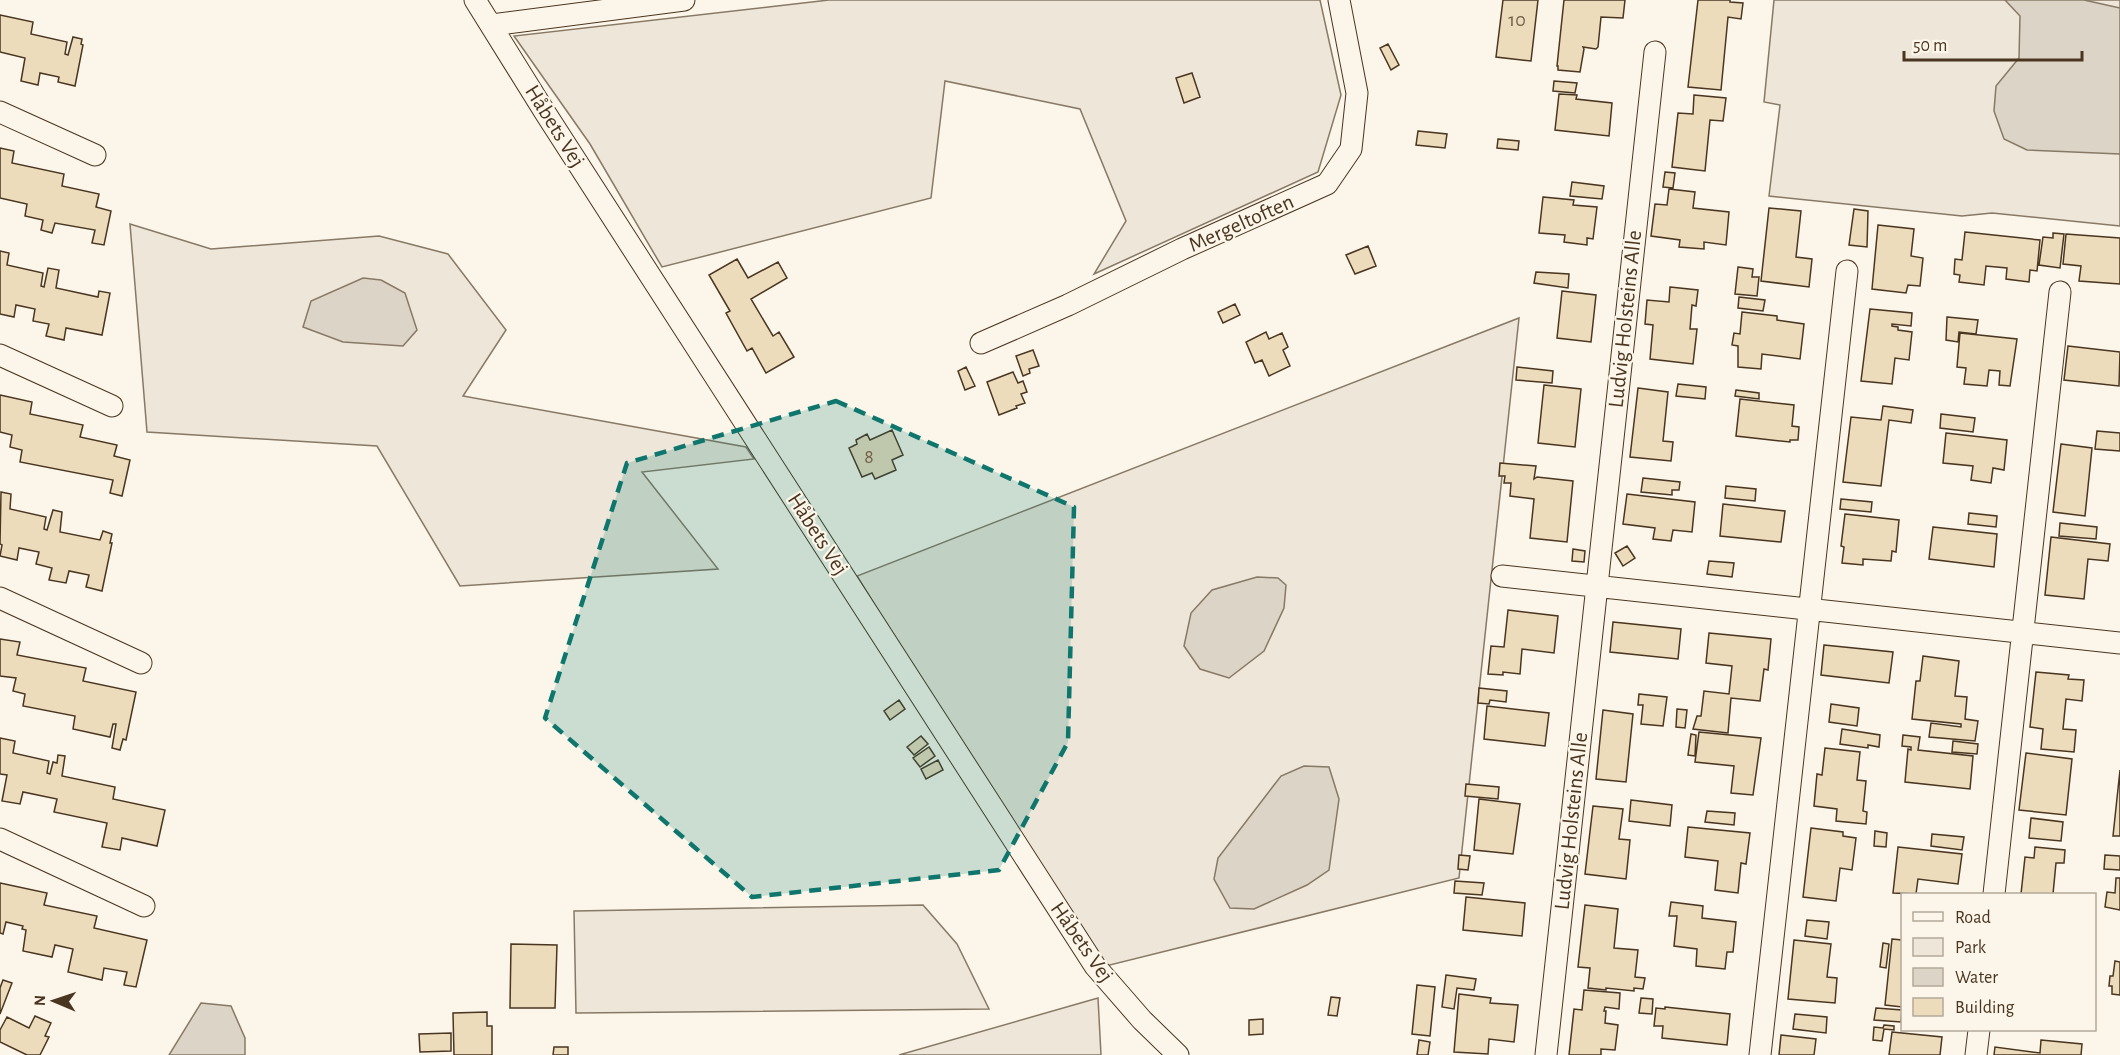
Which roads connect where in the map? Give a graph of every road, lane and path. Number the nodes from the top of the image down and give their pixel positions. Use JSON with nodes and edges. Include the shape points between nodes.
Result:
{"nodes":[{"id":1,"x":475,"y":0,"type":"edge"},
{"id":2,"x":684,"y":0,"type":"edge"},
{"id":3,"x":1339,"y":0,"type":"edge"},
{"id":4,"x":492,"y":25,"type":"junction"},
{"id":5,"x":1654,"y":52,"type":"dead end"},
{"id":6,"x":0,"y":112,"type":"edge"},
{"id":7,"x":94,"y":155,"type":"dead end"},
{"id":8,"x":1847,"y":271,"type":"dead end"},
{"id":9,"x":2060,"y":292,"type":"dead end"},
{"id":10,"x":981,"y":344,"type":"dead end"},
{"id":11,"x":0,"y":355,"type":"edge"},
{"id":12,"x":112,"y":406,"type":"dead end"},
{"id":13,"x":1502,"y":576,"type":"dead end"},
{"id":14,"x":1596,"y":586,"type":"junction"},
{"id":15,"x":0,"y":598,"type":"edge"},
{"id":16,"x":1810,"y":609,"type":"junction"},
{"id":17,"x":2022,"y":632,"type":"junction"},
{"id":18,"x":2120,"y":643,"type":"edge"},
{"id":19,"x":141,"y":663,"type":"dead end"},
{"id":20,"x":0,"y":839,"type":"edge"},
{"id":21,"x":1994,"y":893,"type":"edge"},
{"id":22,"x":144,"y":906,"type":"dead end"},
{"id":23,"x":1979,"y":1031,"type":"edge"},
{"id":24,"x":1178,"y":1055,"type":"edge"},
{"id":25,"x":1546,"y":1055,"type":"edge"},
{"id":26,"x":1760,"y":1055,"type":"edge"},
{"id":27,"x":1976,"y":1055,"type":"edge"}],
"edges":[{"from":1,"to":4,"type":"street","name":"Håbets Vej"},
{"from":2,"to":4,"type":"street"},
{"from":3,"to":10,"type":"street","name":"Mergeltoften","via":[[1357,93],[1351,149],[1327,184]]},
{"from":4,"to":24,"type":"street","name":"Håbets Vej","via":[[1095,966]]},
{"from":5,"to":14,"type":"street","name":"Ludvig Holsteins Alle"},
{"from":6,"to":7,"type":"street"},
{"from":8,"to":16,"type":"street"},
{"from":9,"to":17,"type":"street"},
{"from":11,"to":12,"type":"street"},
{"from":13,"to":14,"type":"street"},
{"from":14,"to":16,"type":"street"},
{"from":14,"to":25,"type":"street","name":"Ludvig Holsteins Alle"},
{"from":15,"to":19,"type":"street"},
{"from":16,"to":17,"type":"street"},
{"from":16,"to":26,"type":"street"},
{"from":17,"to":18,"type":"street"},
{"from":17,"to":21,"type":"street"},
{"from":20,"to":22,"type":"street"},
{"from":23,"to":27,"type":"street"}]}
